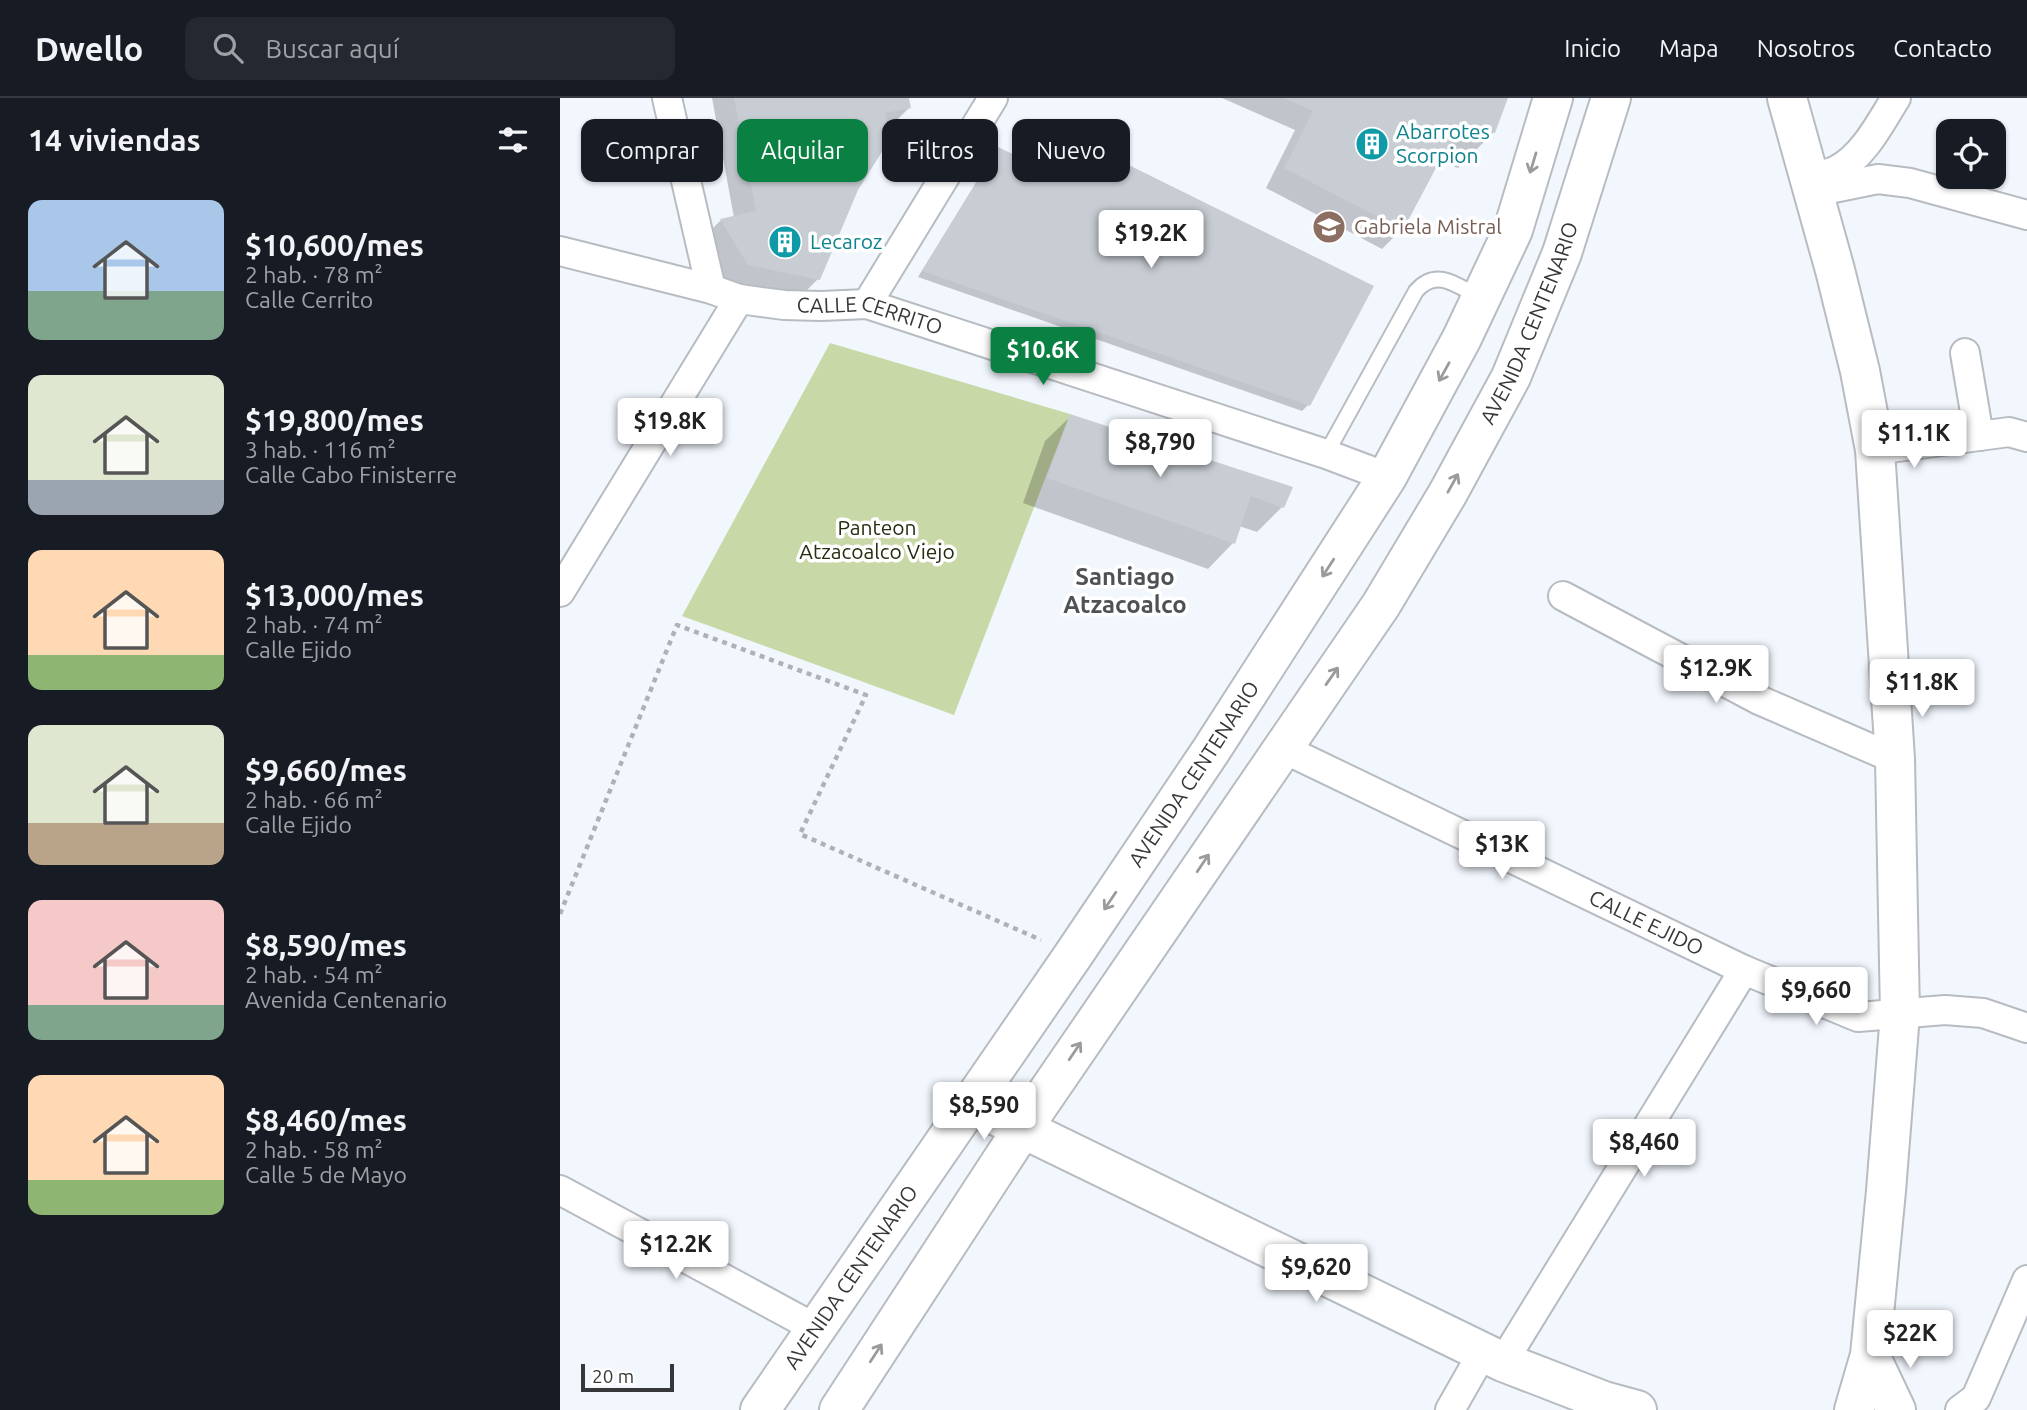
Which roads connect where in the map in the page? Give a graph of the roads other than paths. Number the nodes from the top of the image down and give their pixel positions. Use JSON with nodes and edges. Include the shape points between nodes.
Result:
{"nodes":[{"id":1,"x":993,"y":98,"type":"edge"},
{"id":2,"x":1611,"y":98,"type":"edge"},
{"id":3,"x":1787,"y":98,"type":"edge"},
{"id":4,"x":1896,"y":98,"type":"edge"},
{"id":5,"x":662,"y":101,"type":"edge"},
{"id":6,"x":1550,"y":106,"type":"edge"},
{"id":7,"x":1600,"y":135,"type":"junction"},
{"id":8,"x":1813,"y":185,"type":"junction"},
{"id":9,"x":2027,"y":215,"type":"edge"},
{"id":10,"x":560,"y":251,"type":"edge"},
{"id":11,"x":711,"y":289,"type":"junction"},
{"id":12,"x":1481,"y":298,"type":"junction"},
{"id":13,"x":739,"y":299,"type":"junction"},
{"id":14,"x":867,"y":304,"type":"junction"},
{"id":15,"x":1965,"y":353,"type":"dead end"},
{"id":16,"x":1979,"y":436,"type":"junction"},
{"id":17,"x":2027,"y":437,"type":"edge"},
{"id":18,"x":1875,"y":450,"type":"junction"},
{"id":19,"x":1326,"y":454,"type":"junction"},
{"id":20,"x":1387,"y":477,"type":"junction"},
{"id":21,"x":560,"y":592,"type":"edge"},
{"id":22,"x":1563,"y":596,"type":"dead end"},
{"id":23,"x":1282,"y":748,"type":"junction"},
{"id":24,"x":1895,"y":759,"type":"junction"},
{"id":25,"x":1744,"y":970,"type":"junction"},
{"id":26,"x":1900,"y":1014,"type":"junction"},
{"id":27,"x":2027,"y":1028,"type":"edge"},
{"id":28,"x":970,"y":1103,"type":"junction"},
{"id":29,"x":1023,"y":1128,"type":"junction"},
{"id":30,"x":560,"y":1191,"type":"edge"},
{"id":31,"x":2027,"y":1280,"type":"edge"},
{"id":32,"x":815,"y":1328,"type":"junction"},
{"id":33,"x":1870,"y":1355,"type":"junction"},
{"id":34,"x":1493,"y":1357,"type":"junction"},
{"id":35,"x":760,"y":1410,"type":"edge"},
{"id":36,"x":839,"y":1410,"type":"edge"},
{"id":37,"x":1450,"y":1410,"type":"edge"},
{"id":38,"x":1637,"y":1410,"type":"edge"},
{"id":39,"x":1854,"y":1410,"type":"edge"},
{"id":40,"x":1896,"y":1410,"type":"edge"},
{"id":41,"x":1960,"y":1410,"type":"edge"}],
"edges":[{"from":1,"to":14,"type":"street"},
{"from":2,"to":7,"type":"main road","name":"AVENIDA CENTENARIO"},
{"from":3,"to":8,"type":"main road"},
{"from":4,"to":8,"type":"street","via":[[1864,147]]},
{"from":5,"to":11,"type":"street"},
{"from":6,"to":7,"type":"main road"},
{"from":6,"to":12,"type":"main road","name":"AVENIDA CENTENARIO","one_way":true,"via":[[1513,230]]},
{"from":23,"to":7,"type":"main road","name":"AVENIDA CENTENARIO","one_way":true,"via":[[1381,605],[1511,377],[1562,253]]},
{"from":8,"to":9,"type":"street","via":[[1894,180]]},
{"from":8,"to":18,"type":"main road"},
{"from":10,"to":11,"type":"street","name":"CALLE CERRITO"},
{"from":11,"to":13,"type":"street","name":"CALLE CERRITO"},
{"from":12,"to":19,"type":"lane","via":[[1439,279],[1416,290]]},
{"from":12,"to":20,"type":"main road","name":"AVENIDA CENTENARIO","one_way":true},
{"from":13,"to":14,"type":"street","name":"CALLE CERRITO","via":[[784,306]]},
{"from":13,"to":21,"type":"street"},
{"from":14,"to":19,"type":"street","name":"CALLE CERRITO"},
{"from":15,"to":16,"type":"street"},
{"from":16,"to":17,"type":"street","via":[[2009,432]]},
{"from":16,"to":18,"type":"street"},
{"from":18,"to":24,"type":"main road"},
{"from":19,"to":20,"type":"street","name":"CALLE CERRITO"},
{"from":20,"to":28,"type":"main road","name":"AVENIDA CENTENARIO","one_way":true,"via":[[1210,752]]},
{"from":22,"to":24,"type":"street","via":[[1759,700]]},
{"from":23,"to":25,"type":"street","name":"CALLE EJIDO"},
{"from":29,"to":23,"type":"main road","name":"AVENIDA CENTENARIO","one_way":true},
{"from":24,"to":26,"type":"main road"},
{"from":25,"to":26,"type":"street","name":"CALLE EJIDO","via":[[1858,1017]]},
{"from":25,"to":34,"type":"street"},
{"from":26,"to":27,"type":"street","name":"CALLE EJIDO","via":[[1983,1013]]},
{"from":26,"to":33,"type":"main road"},
{"from":28,"to":29,"type":"main road"},
{"from":28,"to":32,"type":"main road","name":"AVENIDA CENTENARIO"},
{"from":29,"to":34,"type":"main road"},
{"from":36,"to":29,"type":"main road","name":"AVENIDA CENTENARIO","one_way":true},
{"from":30,"to":32,"type":"street"},
{"from":31,"to":41,"type":"street","via":[[1976,1398]]},
{"from":32,"to":35,"type":"main road","name":"AVENIDA CENTENARIO"},
{"from":33,"to":39,"type":"main road"},
{"from":33,"to":40,"type":"main road"},
{"from":34,"to":37,"type":"street"},
{"from":34,"to":38,"type":"main road"}]}
